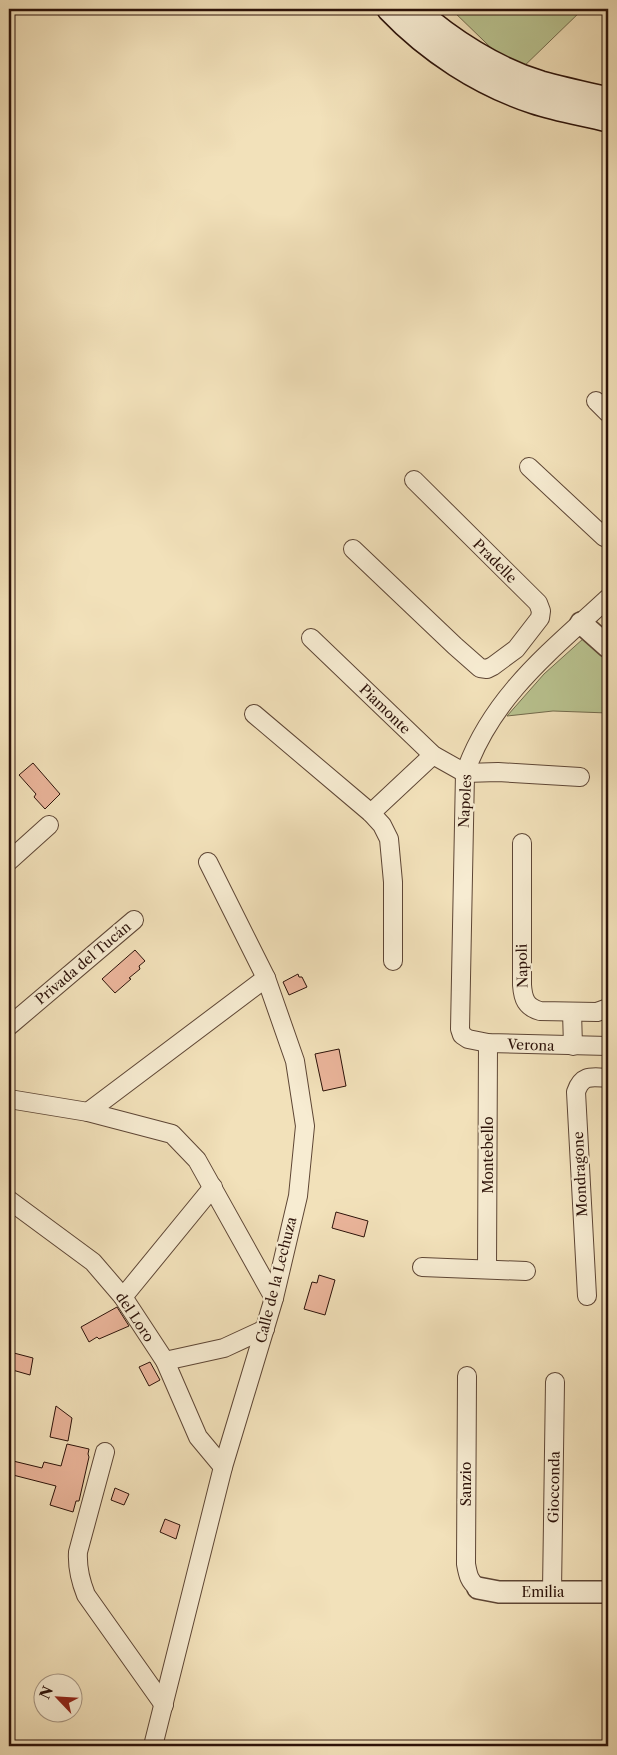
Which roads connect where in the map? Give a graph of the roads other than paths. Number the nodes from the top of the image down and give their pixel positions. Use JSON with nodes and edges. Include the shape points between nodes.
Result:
{"nodes":[{"id":1,"x":397,"y":9,"type":"edge"},
{"id":2,"x":608,"y":100,"type":"edge"},
{"id":3,"x":608,"y":119,"type":"edge"},
{"id":4,"x":529,"y":468,"type":"dead end"},
{"id":5,"x":414,"y":480,"type":"dead end"},
{"id":6,"x":608,"y":538,"type":"edge"},
{"id":7,"x":353,"y":549,"type":"dead end"},
{"id":8,"x":608,"y":598,"type":"edge"},
{"id":9,"x":581,"y":623,"type":"junction"},
{"id":10,"x":312,"y":638,"type":"dead end"},
{"id":11,"x":608,"y":647,"type":"edge"},
{"id":12,"x":516,"y":649,"type":"junction"},
{"id":13,"x":533,"y":666,"type":"junction"},
{"id":14,"x":254,"y":714,"type":"dead end"},
{"id":15,"x":433,"y":755,"type":"junction"},
{"id":16,"x":465,"y":773,"type":"junction"},
{"id":17,"x":580,"y":776,"type":"dead end"},
{"id":18,"x":372,"y":812,"type":"junction"},
{"id":19,"x":49,"y":824,"type":"dead end"},
{"id":20,"x":522,"y":843,"type":"dead end"},
{"id":21,"x":9,"y":861,"type":"edge"},
{"id":22,"x":208,"y":862,"type":"dead end"},
{"id":23,"x":134,"y":920,"type":"dead end"},
{"id":24,"x":393,"y":961,"type":"dead end"},
{"id":25,"x":266,"y":978,"type":"junction"},
{"id":26,"x":608,"y":1008,"type":"edge"},
{"id":27,"x":572,"y":1012,"type":"junction"},
{"id":28,"x":9,"y":1026,"type":"edge"},
{"id":29,"x":460,"y":1029,"type":"joint"},
{"id":30,"x":488,"y":1043,"type":"junction"},
{"id":31,"x":573,"y":1046,"type":"junction"},
{"id":32,"x":608,"y":1046,"type":"edge"},
{"id":33,"x":608,"y":1078,"type":"edge"},
{"id":34,"x":9,"y":1099,"type":"edge"},
{"id":35,"x":88,"y":1112,"type":"junction"},
{"id":36,"x":212,"y":1188,"type":"junction"},
{"id":37,"x":9,"y":1200,"type":"edge"},
{"id":38,"x":422,"y":1267,"type":"dead end"},
{"id":39,"x":487,"y":1268,"type":"junction"},
{"id":40,"x":526,"y":1271,"type":"dead end"},
{"id":41,"x":587,"y":1296,"type":"dead end"},
{"id":42,"x":124,"y":1297,"type":"junction"},
{"id":43,"x":274,"y":1298,"type":"junction"},
{"id":44,"x":265,"y":1329,"type":"junction"},
{"id":45,"x":165,"y":1362,"type":"junction"},
{"id":46,"x":466,"y":1376,"type":"dead end"},
{"id":47,"x":555,"y":1382,"type":"dead end"},
{"id":48,"x":105,"y":1452,"type":"dead end"},
{"id":49,"x":222,"y":1466,"type":"junction"},
{"id":50,"x":478,"y":1588,"type":"joint"},
{"id":51,"x":552,"y":1592,"type":"junction"},
{"id":52,"x":608,"y":1592,"type":"edge"},
{"id":53,"x":164,"y":1705,"type":"junction"},
{"id":54,"x":153,"y":1746,"type":"edge"}],
"edges":[{"from":1,"to":2,"type":"main road","via":[[519,76]]},
{"from":1,"to":3,"type":"main road","via":[[406,26],[458,65],[485,80],[535,102]]},
{"from":4,"to":6,"type":"street"},
{"from":5,"to":12,"type":"street","name":"Pradelle","via":[[538,603],[542,611],[540,618]]},
{"from":7,"to":12,"type":"street","name":"Pradelle","via":[[480,668],[493,666]]},
{"from":8,"to":9,"type":"street","name":"Napoles"},
{"from":9,"to":11,"type":"street"},
{"from":9,"to":13,"type":"street","name":"Napoles"},
{"from":10,"to":15,"type":"street","name":"Piamonte"},
{"from":12,"to":13,"type":"street"},
{"from":13,"to":16,"type":"street","name":"Napoles","via":[[494,714],[473,749]]},
{"from":14,"to":18,"type":"street"},
{"from":15,"to":16,"type":"street","name":"Piamonte"},
{"from":15,"to":18,"type":"street"},
{"from":16,"to":17,"type":"street"},
{"from":16,"to":29,"type":"street","name":"Napoles"},
{"from":18,"to":24,"type":"street","via":[[389,840],[392,858]]},
{"from":19,"to":21,"type":"street"},
{"from":20,"to":27,"type":"street","name":"Napoli","via":[[523,995],[527,1004],[540,1011]]},
{"from":22,"to":25,"type":"street","name":"Calle de la Lechuza"},
{"from":23,"to":28,"type":"street","name":"Privada del Tucán"},
{"from":25,"to":35,"type":"street"},
{"from":25,"to":43,"type":"street","name":"Calle de la Lechuza","via":[[295,1061],[305,1126],[298,1196]]},
{"from":26,"to":27,"type":"street","name":"Napoli","via":[[598,1012]]},
{"from":27,"to":31,"type":"street"},
{"from":29,"to":30,"type":"street","name":"Verona","via":[[468,1039]]},
{"from":30,"to":31,"type":"street","name":"Verona"},
{"from":30,"to":39,"type":"street","name":"Montebello"},
{"from":31,"to":32,"type":"street","name":"Verona"},
{"from":33,"to":41,"type":"street","name":"Mondragone","via":[[586,1078],[576,1092]]},
{"from":34,"to":35,"type":"street"},
{"from":35,"to":36,"type":"street","via":[[172,1134],[197,1160]]},
{"from":36,"to":42,"type":"street"},
{"from":36,"to":43,"type":"street"},
{"from":37,"to":42,"type":"street","name":"del Loro","via":[[93,1262]]},
{"from":38,"to":39,"type":"street"},
{"from":39,"to":40,"type":"street"},
{"from":42,"to":45,"type":"street","name":"del Loro"},
{"from":43,"to":44,"type":"street","name":"Calle de la Lechuza"},
{"from":44,"to":45,"type":"street","via":[[224,1348]]},
{"from":44,"to":49,"type":"street","name":"Calle de la Lechuza"},
{"from":45,"to":49,"type":"street","name":"del Loro","via":[[198,1437]]},
{"from":46,"to":50,"type":"street","name":"Sanzio","via":[[466,1564],[468,1577]]},
{"from":47,"to":51,"type":"street","name":"Giocconda"},
{"from":48,"to":53,"type":"street","via":[[78,1552],[77,1568],[86,1595]]},
{"from":49,"to":53,"type":"street","name":"Calle de la Lechuza"},
{"from":50,"to":51,"type":"street","name":"Emilia","via":[[498,1592]]},
{"from":51,"to":52,"type":"street","name":"Emilia"},
{"from":53,"to":54,"type":"street","name":"Calle de la Lechuza"}]}
